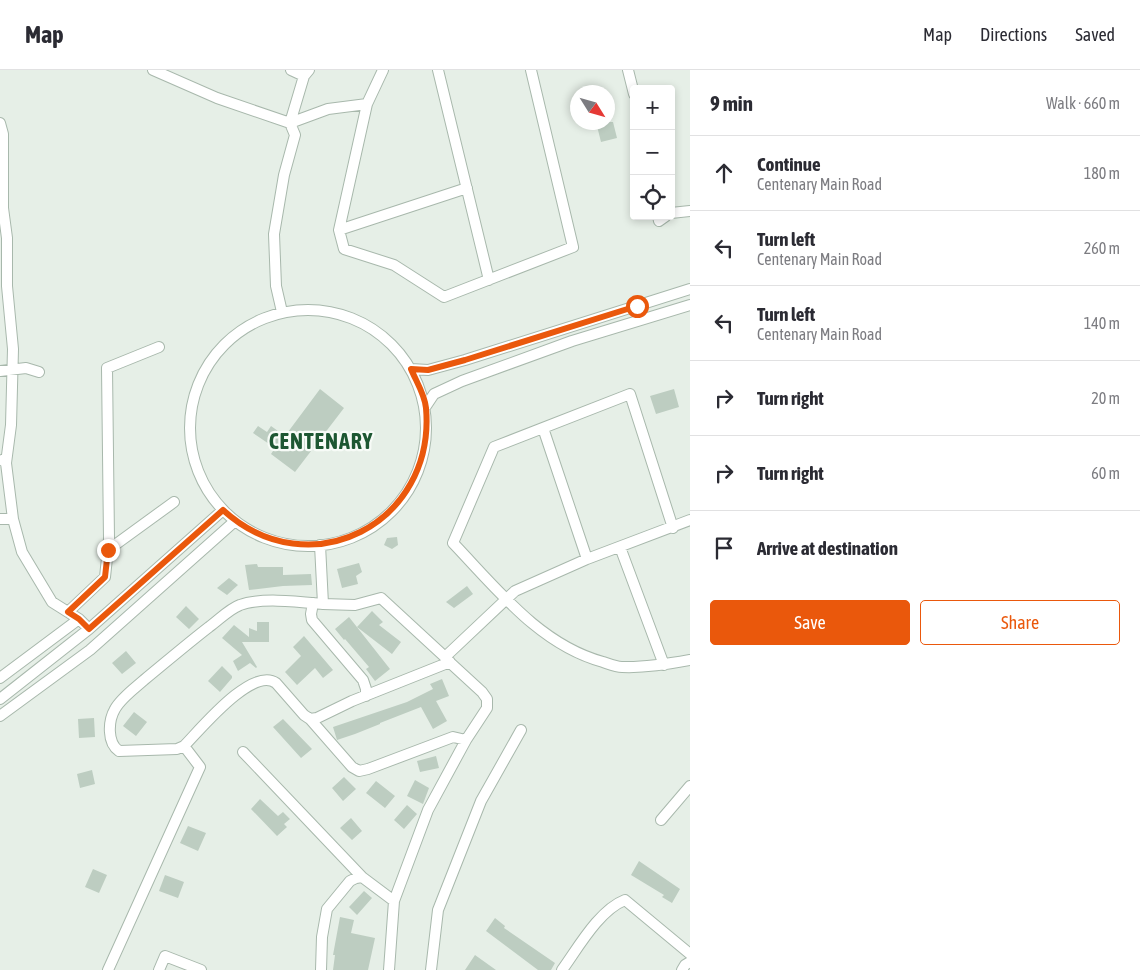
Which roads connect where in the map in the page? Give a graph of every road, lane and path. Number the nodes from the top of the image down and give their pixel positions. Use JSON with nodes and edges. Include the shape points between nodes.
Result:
{"nodes":[{"id":1,"x":153,"y":70,"type":"edge"},
{"id":2,"x":291,"y":70,"type":"edge"},
{"id":3,"x":383,"y":70,"type":"edge"},
{"id":4,"x":438,"y":70,"type":"edge"},
{"id":5,"x":530,"y":70,"type":"edge"},
{"id":6,"x":628,"y":70,"type":"edge"},
{"id":7,"x":306,"y":73,"type":"edge"},
{"id":8,"x":632,"y":85,"type":"edge"},
{"id":9,"x":367,"y":104,"type":"junction"},
{"id":10,"x":0,"y":123,"type":"edge"},
{"id":11,"x":290,"y":123,"type":"junction"},
{"id":12,"x":467,"y":188,"type":"junction"},
{"id":13,"x":690,"y":211,"type":"edge"},
{"id":14,"x":675,"y":213,"type":"edge"},
{"id":15,"x":339,"y":230,"type":"junction"},
{"id":16,"x":489,"y":280,"type":"junction"},
{"id":17,"x":690,"y":289,"type":"edge"},
{"id":18,"x":690,"y":305,"type":"edge"},
{"id":19,"x":282,"y":312,"type":"junction"},
{"id":20,"x":159,"y":347,"type":"dead end"},
{"id":21,"x":411,"y":369,"type":"junction"},
{"id":22,"x":12,"y":370,"type":"junction"},
{"id":23,"x":0,"y":371,"type":"edge"},
{"id":24,"x":39,"y":372,"type":"dead end"},
{"id":25,"x":426,"y":406,"type":"junction"},
{"id":26,"x":543,"y":428,"type":"junction"},
{"id":27,"x":3,"y":461,"type":"edge"},
{"id":28,"x":174,"y":502,"type":"dead end"},
{"id":29,"x":223,"y":510,"type":"junction"},
{"id":30,"x":0,"y":519,"type":"edge"},
{"id":31,"x":13,"y":520,"type":"junction"},
{"id":32,"x":690,"y":520,"type":"edge"},
{"id":33,"x":235,"y":521,"type":"junction"},
{"id":34,"x":674,"y":528,"type":"junction"},
{"id":35,"x":320,"y":545,"type":"junction"},
{"id":36,"x":620,"y":548,"type":"junction"},
{"id":37,"x":108,"y":550,"type":"junction"},
{"id":38,"x":587,"y":559,"type":"junction"},
{"id":39,"x":506,"y":599,"type":"junction"},
{"id":40,"x":318,"y":603,"type":"junction"},
{"id":41,"x":68,"y":612,"type":"junction"},
{"id":42,"x":79,"y":619,"type":"junction"},
{"id":43,"x":89,"y":629,"type":"junction"},
{"id":44,"x":447,"y":660,"type":"junction"},
{"id":45,"x":690,"y":660,"type":"edge"},
{"id":46,"x":664,"y":665,"type":"junction"},
{"id":47,"x":0,"y":678,"type":"edge"},
{"id":48,"x":366,"y":696,"type":"junction"},
{"id":49,"x":0,"y":700,"type":"edge"},
{"id":50,"x":0,"y":716,"type":"edge"},
{"id":51,"x":310,"y":719,"type":"junction"},
{"id":52,"x":521,"y":730,"type":"dead end"},
{"id":53,"x":466,"y":740,"type":"junction"},
{"id":54,"x":184,"y":746,"type":"junction"},
{"id":55,"x":243,"y":752,"type":"dead end"},
{"id":56,"x":690,"y":786,"type":"edge"},
{"id":57,"x":661,"y":820,"type":"dead end"},
{"id":58,"x":362,"y":877,"type":"junction"},
{"id":59,"x":394,"y":901,"type":"junction"},
{"id":60,"x":690,"y":954,"type":"edge"},
{"id":61,"x":690,"y":962,"type":"edge"},
{"id":62,"x":108,"y":970,"type":"edge"},
{"id":63,"x":159,"y":970,"type":"edge"},
{"id":64,"x":201,"y":970,"type":"edge"},
{"id":65,"x":321,"y":970,"type":"edge"},
{"id":66,"x":389,"y":970,"type":"edge"},
{"id":67,"x":431,"y":970,"type":"edge"},
{"id":68,"x":562,"y":970,"type":"edge"},
{"id":69,"x":682,"y":970,"type":"edge"}],
"edges":[{"from":1,"to":11,"type":"street","via":[[217,98]]},
{"from":2,"to":7,"type":"street"},
{"from":3,"to":9,"type":"street"},
{"from":4,"to":12,"type":"street"},
{"from":5,"to":16,"type":"street","via":[[573,247]]},
{"from":6,"to":8,"type":"street"},
{"from":7,"to":11,"type":"street"},
{"from":9,"to":11,"type":"street","via":[[328,109]]},
{"from":9,"to":15,"type":"street"},
{"from":10,"to":22,"type":"street"},
{"from":11,"to":19,"type":"street","via":[[295,135],[274,234],[276,286]]},
{"from":12,"to":15,"type":"street"},
{"from":12,"to":16,"type":"street"},
{"from":13,"to":14,"type":"street"},
{"from":15,"to":16,"type":"street","via":[[344,249],[394,265],[444,297]]},
{"from":17,"to":21,"type":"street","via":[[465,360],[428,370]]},
{"from":18,"to":25,"type":"street","via":[[572,341],[462,381],[434,394]]},
{"from":19,"to":21,"type":"street","via":[[310,309],[337,313],[363,323],[386,338]]},
{"from":19,"to":29,"type":"street","via":[[256,322],[233,337],[214,357],[194,399],[190,436],[195,463],[206,489]]},
{"from":20,"to":37,"type":"street","via":[[107,368]]},
{"from":21,"to":25,"type":"street"},
{"from":22,"to":23,"type":"street"},
{"from":22,"to":24,"type":"street","via":[[26,368]]},
{"from":22,"to":27,"type":"street","via":[[11,425]]},
{"from":25,"to":35,"type":"street","via":[[424,449],[414,478],[398,503],[376,524],[350,538]]},
{"from":26,"to":34,"type":"street","via":[[630,394]]},
{"from":26,"to":38,"type":"street"},
{"from":26,"to":39,"type":"street","via":[[494,447],[453,543]]},
{"from":27,"to":31,"type":"street"},
{"from":28,"to":37,"type":"street"},
{"from":29,"to":33,"type":"street"},
{"from":29,"to":43,"type":"street"},
{"from":30,"to":31,"type":"street"},
{"from":31,"to":41,"type":"street","via":[[22,552],[52,602]]},
{"from":32,"to":34,"type":"street"},
{"from":33,"to":35,"type":"street","via":[[261,536],[290,545]]},
{"from":33,"to":50,"type":"street","via":[[90,650]]},
{"from":34,"to":36,"type":"street"},
{"from":35,"to":40,"type":"street"},
{"from":36,"to":38,"type":"street"},
{"from":36,"to":46,"type":"street"},
{"from":37,"to":41,"type":"street","via":[[105,577]]},
{"from":38,"to":39,"type":"street","via":[[515,591]]},
{"from":39,"to":44,"type":"street"},
{"from":39,"to":46,"type":"street","via":[[557,643],[592,659],[620,667]]},
{"from":40,"to":44,"type":"street","via":[[355,606],[381,598]]},
{"from":40,"to":48,"type":"street","via":[[310,614],[312,620],[363,680]]},
{"from":40,"to":54,"type":"street","via":[[286,600],[248,603],[233,608],[134,689],[110,719],[112,744],[119,751],[170,750]]},
{"from":41,"to":42,"type":"street"},
{"from":42,"to":43,"type":"street"},
{"from":42,"to":47,"type":"street"},
{"from":43,"to":49,"type":"street"},
{"from":44,"to":48,"type":"street"},
{"from":44,"to":53,"type":"street","via":[[487,699],[486,708]]},
{"from":45,"to":46,"type":"street"},
{"from":48,"to":51,"type":"street"},
{"from":51,"to":53,"type":"street","via":[[352,767],[359,770],[453,737]]},
{"from":51,"to":54,"type":"street","via":[[276,683],[265,680],[234,695]]},
{"from":52,"to":67,"type":"street","via":[[481,801],[438,910]]},
{"from":53,"to":59,"type":"street","via":[[428,810]]},
{"from":54,"to":62,"type":"street","via":[[200,767]]},
{"from":55,"to":58,"type":"street"},
{"from":56,"to":57,"type":"street"},
{"from":58,"to":59,"type":"street"},
{"from":58,"to":65,"type":"street","via":[[350,881],[327,910]]},
{"from":59,"to":66,"type":"street"},
{"from":60,"to":68,"type":"street","via":[[624,900],[614,904],[597,922]]},
{"from":61,"to":69,"type":"street"},
{"from":63,"to":64,"type":"street","via":[[165,956]]}]}
